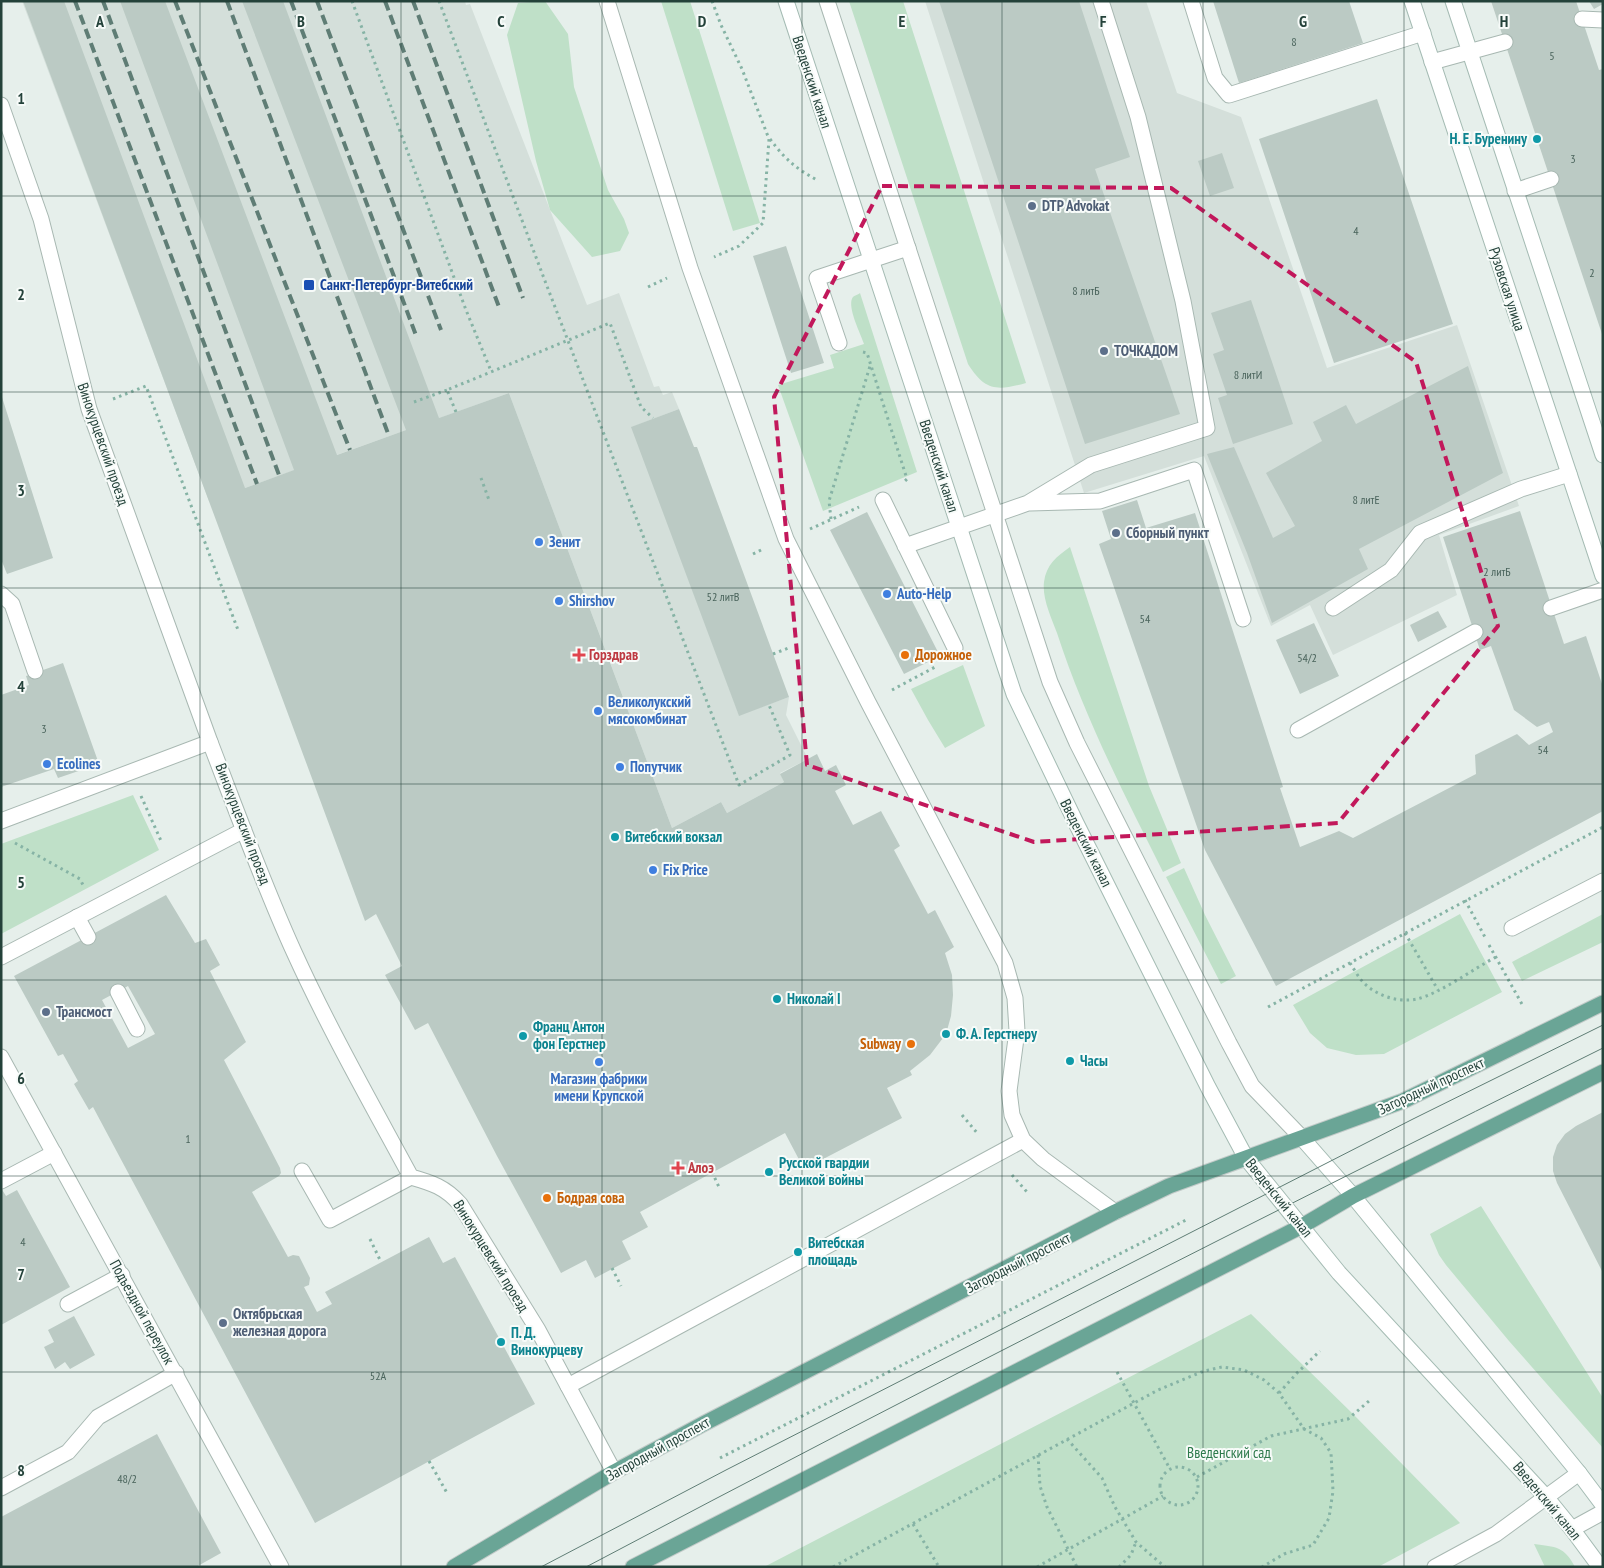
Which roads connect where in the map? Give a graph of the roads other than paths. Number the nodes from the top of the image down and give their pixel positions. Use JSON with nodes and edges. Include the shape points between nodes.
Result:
{"nodes":[{"id":1,"x":607,"y":1,"type":"edge"},
{"id":2,"x":786,"y":1,"type":"edge"},
{"id":3,"x":827,"y":1,"type":"edge"},
{"id":4,"x":1101,"y":1,"type":"edge"},
{"id":5,"x":1191,"y":1,"type":"edge"},
{"id":6,"x":1412,"y":1,"type":"edge"},
{"id":7,"x":1453,"y":1,"type":"edge"},
{"id":8,"x":1582,"y":19,"type":"dead end"},
{"id":9,"x":1603,"y":20,"type":"edge"},
{"id":10,"x":1423,"y":33,"type":"junction"},
{"id":11,"x":1505,"y":42,"type":"dead end"},
{"id":12,"x":1470,"y":51,"type":"junction"},
{"id":13,"x":1432,"y":62,"type":"junction"},
{"id":14,"x":1,"y":106,"type":"edge"},
{"id":15,"x":1550,"y":179,"type":"dead end"},
{"id":16,"x":1515,"y":191,"type":"junction"},
{"id":17,"x":908,"y":248,"type":"junction"},
{"id":18,"x":871,"y":260,"type":"junction"},
{"id":19,"x":840,"y":343,"type":"road end"},
{"id":20,"x":1599,"y":433,"type":"edge"},
{"id":21,"x":1603,"y":455,"type":"edge"},
{"id":22,"x":1569,"y":474,"type":"junction"},
{"id":23,"x":883,"y":500,"type":"road end"},
{"id":24,"x":1028,"y":504,"type":"junction"},
{"id":25,"x":995,"y":515,"type":"junction"},
{"id":26,"x":959,"y":528,"type":"junction"},
{"id":27,"x":905,"y":546,"type":"junction"},
{"id":28,"x":1603,"y":576,"type":"edge"},
{"id":29,"x":1603,"y":590,"type":"edge"},
{"id":30,"x":1,"y":594,"type":"edge"},
{"id":31,"x":1333,"y":608,"type":"dead end"},
{"id":32,"x":1551,"y":608,"type":"dead end"},
{"id":33,"x":1242,"y":619,"type":"dead end"},
{"id":34,"x":1475,"y":632,"type":"dead end"},
{"id":35,"x":955,"y":648,"type":"dead end"},
{"id":36,"x":35,"y":671,"type":"dead end"},
{"id":37,"x":1298,"y":730,"type":"dead end"},
{"id":38,"x":210,"y":742,"type":"junction"},
{"id":39,"x":3,"y":821,"type":"edge"},
{"id":40,"x":244,"y":830,"type":"junction"},
{"id":41,"x":1603,"y":881,"type":"edge"},
{"id":42,"x":77,"y":917,"type":"junction"},
{"id":43,"x":1512,"y":928,"type":"dead end"},
{"id":44,"x":88,"y":936,"type":"dead end"},
{"id":45,"x":1,"y":957,"type":"edge"},
{"id":46,"x":118,"y":992,"type":"dead end"},
{"id":47,"x":1603,"y":1003,"type":"edge"},
{"id":48,"x":137,"y":1029,"type":"dead end"},
{"id":49,"x":1,"y":1057,"type":"edge"},
{"id":50,"x":1603,"y":1072,"type":"edge"},
{"id":51,"x":1302,"y":1138,"type":"junction"},
{"id":52,"x":1023,"y":1140,"type":"junction"},
{"id":53,"x":54,"y":1153,"type":"junction"},
{"id":54,"x":1246,"y":1158,"type":"junction"},
{"id":55,"x":302,"y":1171,"type":"dead end"},
{"id":56,"x":411,"y":1177,"type":"junction"},
{"id":57,"x":1,"y":1181,"type":"edge"},
{"id":58,"x":1353,"y":1196,"type":"junction"},
{"id":59,"x":1115,"y":1212,"type":"junction"},
{"id":60,"x":1302,"y":1226,"type":"junction"},
{"id":61,"x":122,"y":1275,"type":"junction"},
{"id":62,"x":68,"y":1304,"type":"dead end"},
{"id":63,"x":176,"y":1373,"type":"junction"},
{"id":64,"x":568,"y":1386,"type":"junction"},
{"id":65,"x":614,"y":1472,"type":"junction"},
{"id":66,"x":1579,"y":1473,"type":"junction"},
{"id":67,"x":1,"y":1488,"type":"edge"},
{"id":68,"x":1546,"y":1497,"type":"junction"},
{"id":69,"x":1603,"y":1505,"type":"edge"},
{"id":70,"x":1603,"y":1512,"type":"edge"},
{"id":71,"x":1572,"y":1529,"type":"junction"},
{"id":72,"x":281,"y":1567,"type":"edge"},
{"id":73,"x":454,"y":1567,"type":"edge"},
{"id":74,"x":633,"y":1567,"type":"edge"},
{"id":75,"x":1435,"y":1567,"type":"edge"},
{"id":76,"x":1600,"y":1567,"type":"edge"}],
"edges":[{"from":1,"to":52,"type":"street","via":[[690,268],[786,539],[1005,963],[1015,998],[1017,1031],[1009,1091],[1012,1115]]},
{"from":2,"to":18,"type":"street","name":"Введенский канал"},
{"from":3,"to":17,"type":"street"},
{"from":4,"to":24,"type":"street","via":[[1138,117],[1183,301],[1206,428],[1091,465]]},
{"from":5,"to":10,"type":"street","via":[[1215,78],[1230,95]]},
{"from":6,"to":10,"type":"street","name":"Рузовская улица"},
{"from":7,"to":12,"type":"street"},
{"from":8,"to":9,"type":"street"},
{"from":10,"to":13,"type":"street","name":"Рузовская улица"},
{"from":11,"to":12,"type":"street"},
{"from":12,"to":13,"type":"street"},
{"from":12,"to":16,"type":"street"},
{"from":13,"to":22,"type":"street","name":"Рузовская улица"},
{"from":14,"to":38,"type":"street","name":"Винокурцевский проезд","via":[[41,219],[89,408]]},
{"from":15,"to":16,"type":"street"},
{"from":16,"to":20,"type":"street"},
{"from":17,"to":18,"type":"street"},
{"from":17,"to":25,"type":"street"},
{"from":18,"to":19,"type":"street","via":[[817,278]]},
{"from":18,"to":26,"type":"street","name":"Введенский канал"},
{"from":20,"to":21,"type":"street"},
{"from":22,"to":28,"type":"street","name":"Рузовская улица"},
{"from":22,"to":31,"type":"street","via":[[1511,492],[1420,533],[1391,570]]},
{"from":23,"to":27,"type":"street"},
{"from":24,"to":25,"type":"street"},
{"from":24,"to":33,"type":"street","via":[[1100,501],[1194,470]]},
{"from":25,"to":26,"type":"street"},
{"from":25,"to":51,"type":"street","via":[[1050,682],[1077,743],[1252,1086]]},
{"from":26,"to":27,"type":"street"},
{"from":26,"to":54,"type":"street","name":"Введенский канал","via":[[1018,702]]},
{"from":27,"to":35,"type":"street"},
{"from":29,"to":32,"type":"street"},
{"from":30,"to":36,"type":"street","via":[[12,604]]},
{"from":34,"to":37,"type":"street"},
{"from":38,"to":39,"type":"street"},
{"from":38,"to":40,"type":"street","name":"Винокурцевский проезд"},
{"from":40,"to":42,"type":"street"},
{"from":40,"to":56,"type":"street","name":"Винокурцевский проезд","via":[[294,952]]},
{"from":41,"to":43,"type":"street"},
{"from":42,"to":44,"type":"street"},
{"from":42,"to":45,"type":"street"},
{"from":46,"to":48,"type":"street"},
{"from":47,"to":51,"type":"main road","name":"Загородный проспект","via":[[1403,1101]]},
{"from":49,"to":53,"type":"street","name":"Подъездной переулок"},
{"from":50,"to":58,"type":"main road"},
{"from":51,"to":54,"type":"main road","name":"Загородный проспект"},
{"from":51,"to":58,"type":"street"},
{"from":52,"to":59,"type":"street","via":[[1061,1174]]},
{"from":52,"to":64,"type":"street"},
{"from":53,"to":57,"type":"street"},
{"from":53,"to":61,"type":"street","name":"Подъездной переулок"},
{"from":54,"to":59,"type":"main road","name":"Загородный проспект","via":[[1168,1186]]},
{"from":54,"to":60,"type":"street","name":"Введенский канал"},
{"from":55,"to":56,"type":"street","via":[[330,1220]]},
{"from":56,"to":64,"type":"street","name":"Винокурцевский проезд","via":[[436,1184],[460,1204],[538,1330]]},
{"from":58,"to":60,"type":"main road"},
{"from":58,"to":66,"type":"street"},
{"from":59,"to":65,"type":"main road","name":"Загородный проспект"},
{"from":60,"to":68,"type":"street","name":"Введенский канал","via":[[1339,1273]]},
{"from":60,"to":74,"type":"main road"},
{"from":61,"to":62,"type":"street"},
{"from":61,"to":63,"type":"street","name":"Подъездной переулок"},
{"from":63,"to":67,"type":"street","via":[[98,1417],[68,1452]]},
{"from":63,"to":72,"type":"street","name":"Подъездной переулок"},
{"from":64,"to":65,"type":"street","name":"Винокурцевский проезд"},
{"from":65,"to":73,"type":"main road","name":"Загородный проспект"},
{"from":66,"to":68,"type":"street"},
{"from":66,"to":69,"type":"street"},
{"from":68,"to":71,"type":"street","name":"Введенский канал"},
{"from":68,"to":75,"type":"street","via":[[1496,1534]]},
{"from":70,"to":71,"type":"street"},
{"from":71,"to":76,"type":"street","name":"Введенский канал"}]}
